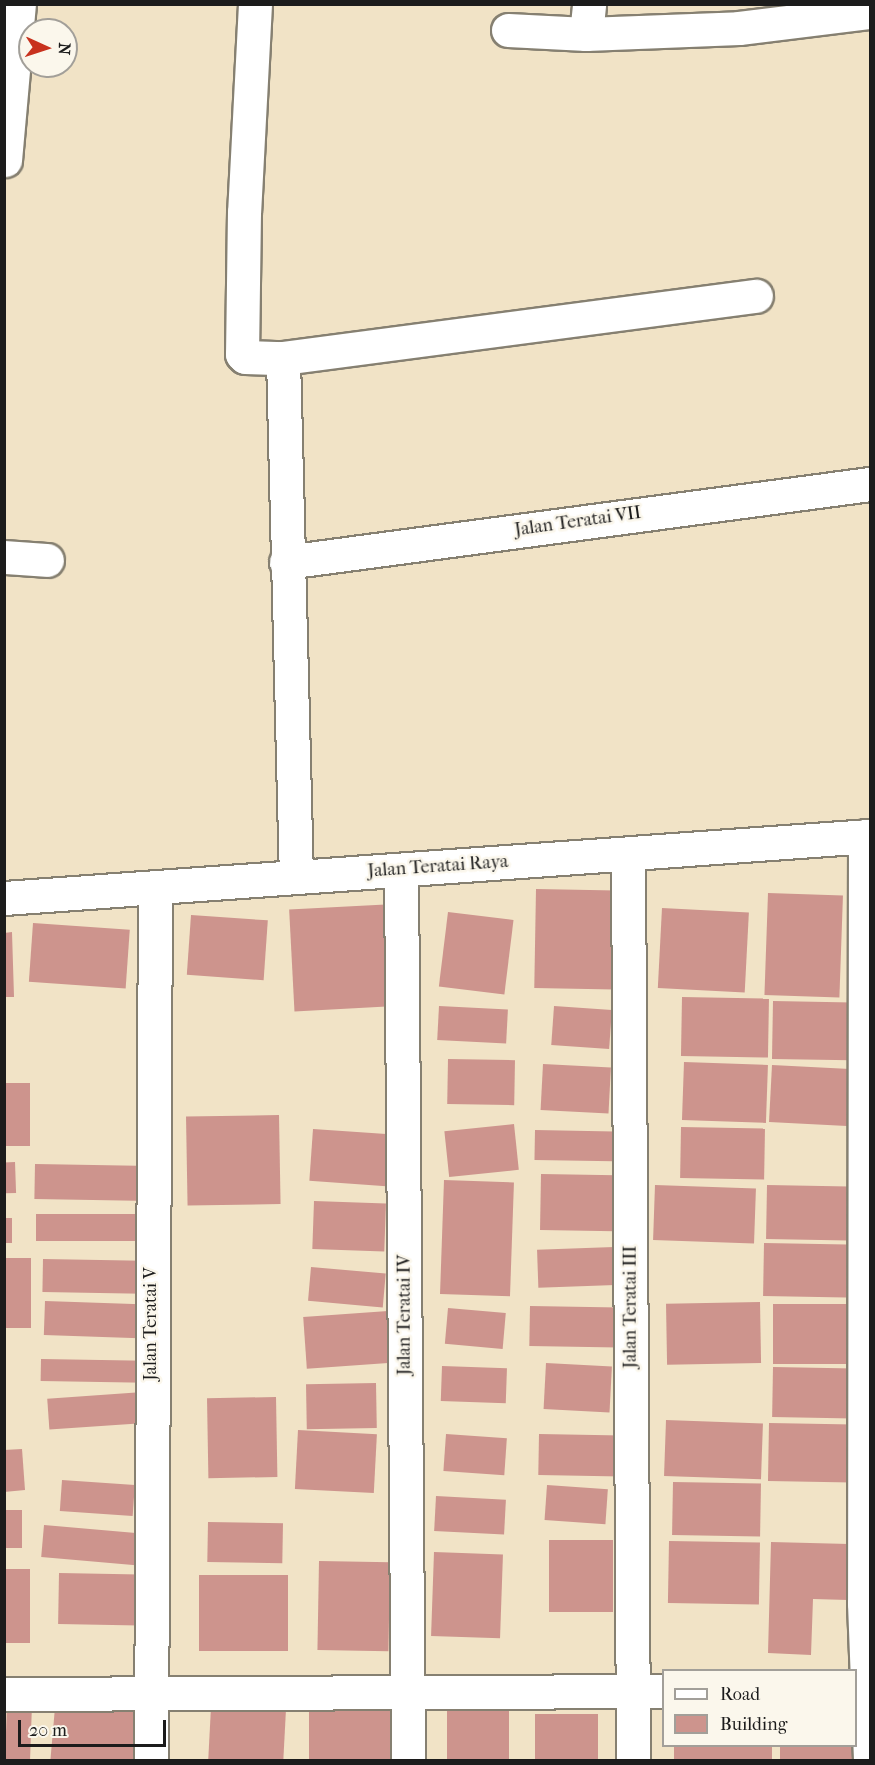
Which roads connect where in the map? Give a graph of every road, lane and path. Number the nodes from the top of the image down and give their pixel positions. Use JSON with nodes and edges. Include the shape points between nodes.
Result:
{"nodes":[{"id":1,"x":19,"y":4,"type":"edge"},
{"id":2,"x":255,"y":4,"type":"edge"},
{"id":3,"x":870,"y":12,"type":"edge"},
{"id":4,"x":588,"y":19,"type":"edge"},
{"id":5,"x":508,"y":30,"type":"dead end"},
{"id":6,"x":5,"y":160,"type":"edge"},
{"id":7,"x":756,"y":296,"type":"dead end"},
{"id":8,"x":283,"y":358,"type":"junction"},
{"id":9,"x":870,"y":484,"type":"edge"},
{"id":10,"x":4,"y":557,"type":"edge"},
{"id":11,"x":47,"y":560,"type":"dead end"},
{"id":12,"x":286,"y":562,"type":"junction"},
{"id":13,"x":868,"y":836,"type":"edge"},
{"id":14,"x":628,"y":854,"type":"junction"},
{"id":15,"x":401,"y":870,"type":"junction"},
{"id":16,"x":296,"y":877,"type":"junction"},
{"id":17,"x":155,"y":887,"type":"junction"},
{"id":18,"x":4,"y":898,"type":"edge"},
{"id":19,"x":648,"y":1691,"type":"edge"},
{"id":20,"x":870,"y":1691,"type":"edge"},
{"id":21,"x":407,"y":1692,"type":"junction"},
{"id":22,"x":149,"y":1694,"type":"junction"},
{"id":23,"x":4,"y":1695,"type":"edge"},
{"id":24,"x":151,"y":1761,"type":"edge"},
{"id":25,"x":408,"y":1761,"type":"edge"},
{"id":26,"x":633,"y":1761,"type":"edge"},
{"id":27,"x":870,"y":1761,"type":"edge"}],
"edges":[{"from":1,"to":6,"type":"street"},
{"from":2,"to":8,"type":"street","via":[[242,354],[250,359]]},
{"from":3,"to":4,"type":"street","via":[[739,28]]},
{"from":4,"to":5,"type":"street"},
{"from":7,"to":8,"type":"street"},
{"from":8,"to":12,"type":"street"},
{"from":9,"to":12,"type":"street","name":"Jalan Teratai VII"},
{"from":10,"to":11,"type":"street"},
{"from":12,"to":16,"type":"street"},
{"from":13,"to":14,"type":"street","name":"Jalan Teratai Raya"},
{"from":13,"to":20,"type":"street","via":[[864,1603]]},
{"from":14,"to":15,"type":"street","name":"Jalan Teratai Raya"},
{"from":14,"to":19,"type":"street","name":"Jalan Teratai III"},
{"from":15,"to":16,"type":"street","name":"Jalan Teratai Raya"},
{"from":15,"to":21,"type":"street","name":"Jalan Teratai IV"},
{"from":16,"to":17,"type":"street","name":"Jalan Teratai Raya"},
{"from":17,"to":18,"type":"street","name":"Jalan Teratai Raya"},
{"from":17,"to":22,"type":"street","name":"Jalan Teratai V"},
{"from":19,"to":21,"type":"street"},
{"from":19,"to":26,"type":"street","name":"Jalan Teratai III"},
{"from":20,"to":27,"type":"street"},
{"from":21,"to":22,"type":"street"},
{"from":21,"to":25,"type":"street","name":"Jalan Teratai IV"},
{"from":22,"to":23,"type":"street"},
{"from":22,"to":24,"type":"street","name":"Jalan Teratai V"}]}
